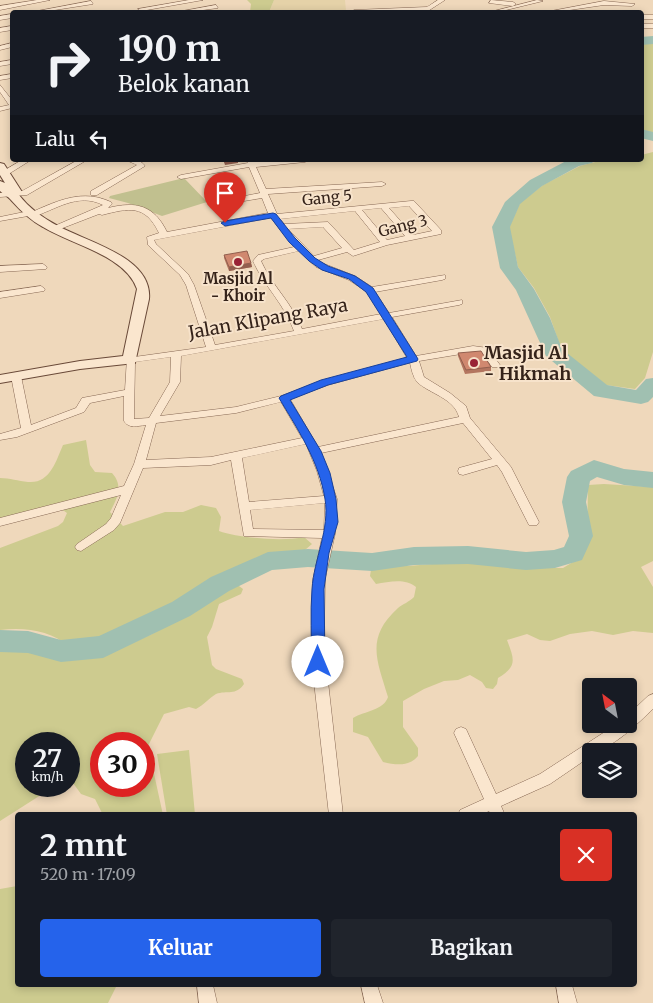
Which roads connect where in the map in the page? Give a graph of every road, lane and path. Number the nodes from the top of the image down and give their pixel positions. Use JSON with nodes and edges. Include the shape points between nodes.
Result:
{"nodes":[{"id":1,"x":47,"y":0,"type":"edge"},
{"id":2,"x":200,"y":0,"type":"edge"},
{"id":3,"x":214,"y":0,"type":"edge"},
{"id":4,"x":442,"y":0,"type":"edge"},
{"id":5,"x":489,"y":1,"type":"edge"},
{"id":6,"x":540,"y":1,"type":"dead end"},
{"id":7,"x":573,"y":3,"type":"dead end"},
{"id":8,"x":91,"y":4,"type":"edge"},
{"id":9,"x":522,"y":5,"type":"junction"},
{"id":10,"x":578,"y":7,"type":"junction"},
{"id":11,"x":0,"y":8,"type":"edge"},
{"id":12,"x":141,"y":9,"type":"edge"},
{"id":13,"x":506,"y":9,"type":"junction"},
{"id":14,"x":49,"y":10,"type":"edge"},
{"id":15,"x":193,"y":10,"type":"edge"},
{"id":16,"x":405,"y":10,"type":"edge"},
{"id":17,"x":502,"y":10,"type":"edge"},
{"id":18,"x":561,"y":10,"type":"edge"},
{"id":19,"x":582,"y":10,"type":"edge"},
{"id":20,"x":2,"y":89,"type":"edge"},
{"id":21,"x":10,"y":102,"type":"edge"},
{"id":22,"x":21,"y":162,"type":"edge"},
{"id":23,"x":79,"y":162,"type":"edge"},
{"id":24,"x":134,"y":162,"type":"edge"},
{"id":25,"x":250,"y":162,"type":"edge"},
{"id":26,"x":2,"y":169,"type":"edge"},
{"id":27,"x":181,"y":177,"type":"dead end"},
{"id":28,"x":0,"y":184,"type":"edge"},
{"id":29,"x":382,"y":184,"type":"dead end"},
{"id":30,"x":94,"y":193,"type":"dead end"},
{"id":31,"x":263,"y":193,"type":"junction"},
{"id":32,"x":6,"y":194,"type":"edge"},
{"id":33,"x":214,"y":204,"type":"dead end"},
{"id":34,"x":383,"y":206,"type":"junction"},
{"id":35,"x":356,"y":209,"type":"junction"},
{"id":36,"x":30,"y":214,"type":"junction"},
{"id":37,"x":274,"y":216,"type":"junction"},
{"id":38,"x":0,"y":219,"type":"edge"},
{"id":39,"x":282,"y":227,"type":"junction"},
{"id":40,"x":57,"y":231,"type":"junction"},
{"id":41,"x":164,"y":234,"type":"junction"},
{"id":42,"x":410,"y":238,"type":"junction"},
{"id":43,"x":385,"y":243,"type":"junction"},
{"id":44,"x":300,"y":248,"type":"junction"},
{"id":45,"x":348,"y":249,"type":"junction"},
{"id":46,"x":312,"y":259,"type":"junction"},
{"id":47,"x":43,"y":267,"type":"dead end"},
{"id":48,"x":0,"y":269,"type":"edge"},
{"id":49,"x":442,"y":277,"type":"dead end"},
{"id":50,"x":42,"y":289,"type":"dead end"},
{"id":51,"x":370,"y":290,"type":"junction"},
{"id":52,"x":0,"y":295,"type":"edge"},
{"id":53,"x":459,"y":302,"type":"dead end"},
{"id":54,"x":387,"y":316,"type":"junction"},
{"id":55,"x":300,"y":332,"type":"junction"},
{"id":56,"x":211,"y":349,"type":"junction"},
{"id":57,"x":176,"y":354,"type":"junction"},
{"id":58,"x":413,"y":359,"type":"junction"},
{"id":59,"x":130,"y":360,"type":"junction"},
{"id":60,"x":495,"y":365,"type":"dead end"},
{"id":61,"x":16,"y":376,"type":"junction"},
{"id":62,"x":0,"y":379,"type":"edge"},
{"id":63,"x":129,"y":392,"type":"junction"},
{"id":64,"x":284,"y":398,"type":"junction"},
{"id":65,"x":465,"y":419,"type":"junction"},
{"id":66,"x":152,"y":421,"type":"junction"},
{"id":67,"x":27,"y":430,"type":"junction"},
{"id":68,"x":0,"y":437,"type":"edge"},
{"id":69,"x":310,"y":440,"type":"junction"},
{"id":70,"x":315,"y":451,"type":"junction"},
{"id":71,"x":236,"y":456,"type":"junction"},
{"id":72,"x":500,"y":461,"type":"junction"},
{"id":73,"x":139,"y":464,"type":"junction"},
{"id":74,"x":462,"y":471,"type":"dead end"},
{"id":75,"x":129,"y":489,"type":"junction"},
{"id":76,"x":331,"y":499,"type":"junction"},
{"id":77,"x":244,"y":506,"type":"junction"},
{"id":78,"x":0,"y":522,"type":"edge"},
{"id":79,"x":533,"y":522,"type":"dead end"},
{"id":80,"x":329,"y":534,"type":"junction"},
{"id":81,"x":81,"y":546,"type":"dead end"},
{"id":82,"x":653,"y":700,"type":"edge"},
{"id":83,"x":638,"y":714,"type":"edge"},
{"id":84,"x":614,"y":733,"type":"edge"},
{"id":85,"x":461,"y":734,"type":"dead end"},
{"id":86,"x":494,"y":809,"type":"edge"},
{"id":87,"x":336,"y":812,"type":"edge"},
{"id":88,"x":479,"y":812,"type":"edge"},
{"id":89,"x":205,"y":987,"type":"edge"},
{"id":90,"x":370,"y":987,"type":"edge"},
{"id":91,"x":564,"y":987,"type":"edge"},
{"id":92,"x":208,"y":1003,"type":"edge"},
{"id":93,"x":374,"y":1003,"type":"edge"},
{"id":94,"x":568,"y":1003,"type":"edge"}],
"edges":[{"from":1,"to":11,"type":"street"},
{"from":2,"to":12,"type":"street"},
{"from":3,"to":15,"type":"street","via":[[218,6]]},
{"from":4,"to":16,"type":"street","via":[[428,9]]},
{"from":5,"to":9,"type":"street"},
{"from":5,"to":13,"type":"street"},
{"from":6,"to":9,"type":"street"},
{"from":7,"to":10,"type":"street"},
{"from":8,"to":14,"type":"street"},
{"from":9,"to":13,"type":"street"},
{"from":10,"to":10,"type":"street","via":[[610,3],[634,5],[627,6]]},
{"from":10,"to":18,"type":"street"},
{"from":10,"to":19,"type":"street"},
{"from":13,"to":17,"type":"street"},
{"from":20,"to":21,"type":"street"},
{"from":22,"to":26,"type":"street"},
{"from":23,"to":32,"type":"street","via":[[24,193]]},
{"from":24,"to":30,"type":"street","via":[[142,166]]},
{"from":25,"to":27,"type":"street"},
{"from":25,"to":31,"type":"street","name":"Jalan Klipang Raya"},
{"from":26,"to":32,"type":"main road","via":[[16,192]]},
{"from":28,"to":32,"type":"main road","via":[[9,194]]},
{"from":29,"to":31,"type":"street"},
{"from":31,"to":33,"type":"street"},
{"from":31,"to":37,"type":"street","name":"Jalan Klipang Raya"},
{"from":32,"to":36,"type":"main road"},
{"from":34,"to":35,"type":"street","name":"Gang 5"},
{"from":34,"to":42,"type":"street"},
{"from":34,"to":42,"type":"street","name":"Gang 3","via":[[412,202],[438,232]]},
{"from":35,"to":37,"type":"street","name":"Gang 5"},
{"from":35,"to":43,"type":"street"},
{"from":36,"to":38,"type":"street"},
{"from":36,"to":40,"type":"main road"},
{"from":36,"to":40,"type":"street","via":[[82,196],[108,204]]},
{"from":37,"to":39,"type":"street","name":"Jalan Klipang Raya"},
{"from":37,"to":41,"type":"street","name":"Gang 5"},
{"from":39,"to":44,"type":"street","name":"Jalan Klipang Raya"},
{"from":39,"to":45,"type":"street","via":[[326,224]]},
{"from":40,"to":41,"type":"street","via":[[126,207],[151,212]]},
{"from":40,"to":59,"type":"main road","via":[[123,262],[141,280],[142,303]]},
{"from":41,"to":56,"type":"street","name":"Gang 5","via":[[151,238],[152,245],[184,274],[190,284]]},
{"from":42,"to":43,"type":"street","name":"Gang 3"},
{"from":43,"to":45,"type":"street","name":"Gang 3","via":[[353,252]]},
{"from":44,"to":46,"type":"street","name":"Jalan Klipang Raya"},
{"from":44,"to":55,"type":"street","via":[[261,257],[257,261],[266,281],[288,307]]},
{"from":45,"to":46,"type":"street","name":"Gang 3"},
{"from":46,"to":51,"type":"street","name":"Jalan Klipang Raya"},
{"from":47,"to":48,"type":"street"},
{"from":49,"to":51,"type":"street"},
{"from":50,"to":52,"type":"street"},
{"from":51,"to":54,"type":"street","name":"Jalan Klipang Raya"},
{"from":53,"to":54,"type":"street"},
{"from":54,"to":55,"type":"street","name":"Jalan Klipang Raya"},
{"from":54,"to":58,"type":"street"},
{"from":55,"to":56,"type":"street","name":"Jalan Klipang Raya"},
{"from":56,"to":57,"type":"street","name":"Jalan Klipang Raya"},
{"from":57,"to":59,"type":"street","name":"Jalan Klipang Raya"},
{"from":57,"to":66,"type":"street","via":[[175,382]]},
{"from":58,"to":60,"type":"street","via":[[478,349],[486,352]]},
{"from":58,"to":64,"type":"street"},
{"from":58,"to":65,"type":"street","via":[[420,379],[458,404]]},
{"from":59,"to":61,"type":"main road","name":"Jalan Klipang Raya"},
{"from":59,"to":63,"type":"street"},
{"from":61,"to":62,"type":"main road","name":"Jalan Klipang Raya"},
{"from":61,"to":67,"type":"street"},
{"from":63,"to":66,"type":"street","via":[[130,422]]},
{"from":63,"to":67,"type":"street","via":[[86,400],[78,411]]},
{"from":64,"to":66,"type":"street","via":[[236,410]]},
{"from":64,"to":69,"type":"street"},
{"from":65,"to":70,"type":"street"},
{"from":65,"to":72,"type":"street"},
{"from":66,"to":73,"type":"street"},
{"from":67,"to":68,"type":"street"},
{"from":69,"to":70,"type":"street"},
{"from":69,"to":71,"type":"street"},
{"from":70,"to":76,"type":"street"},
{"from":71,"to":73,"type":"street","via":[[211,461]]},
{"from":71,"to":77,"type":"street"},
{"from":72,"to":74,"type":"street"},
{"from":72,"to":79,"type":"street"},
{"from":73,"to":75,"type":"street"},
{"from":75,"to":78,"type":"street"},
{"from":75,"to":81,"type":"street","via":[[110,528]]},
{"from":76,"to":77,"type":"street"},
{"from":76,"to":80,"type":"street"},
{"from":77,"to":80,"type":"street","via":[[250,534]]},
{"from":80,"to":87,"type":"street","via":[[319,571],[318,662]]},
{"from":82,"to":83,"type":"street"},
{"from":84,"to":86,"type":"street","via":[[562,769]]},
{"from":85,"to":86,"type":"street"},
{"from":86,"to":88,"type":"street"},
{"from":89,"to":92,"type":"street"},
{"from":90,"to":93,"type":"street"},
{"from":91,"to":94,"type":"street"}]}
